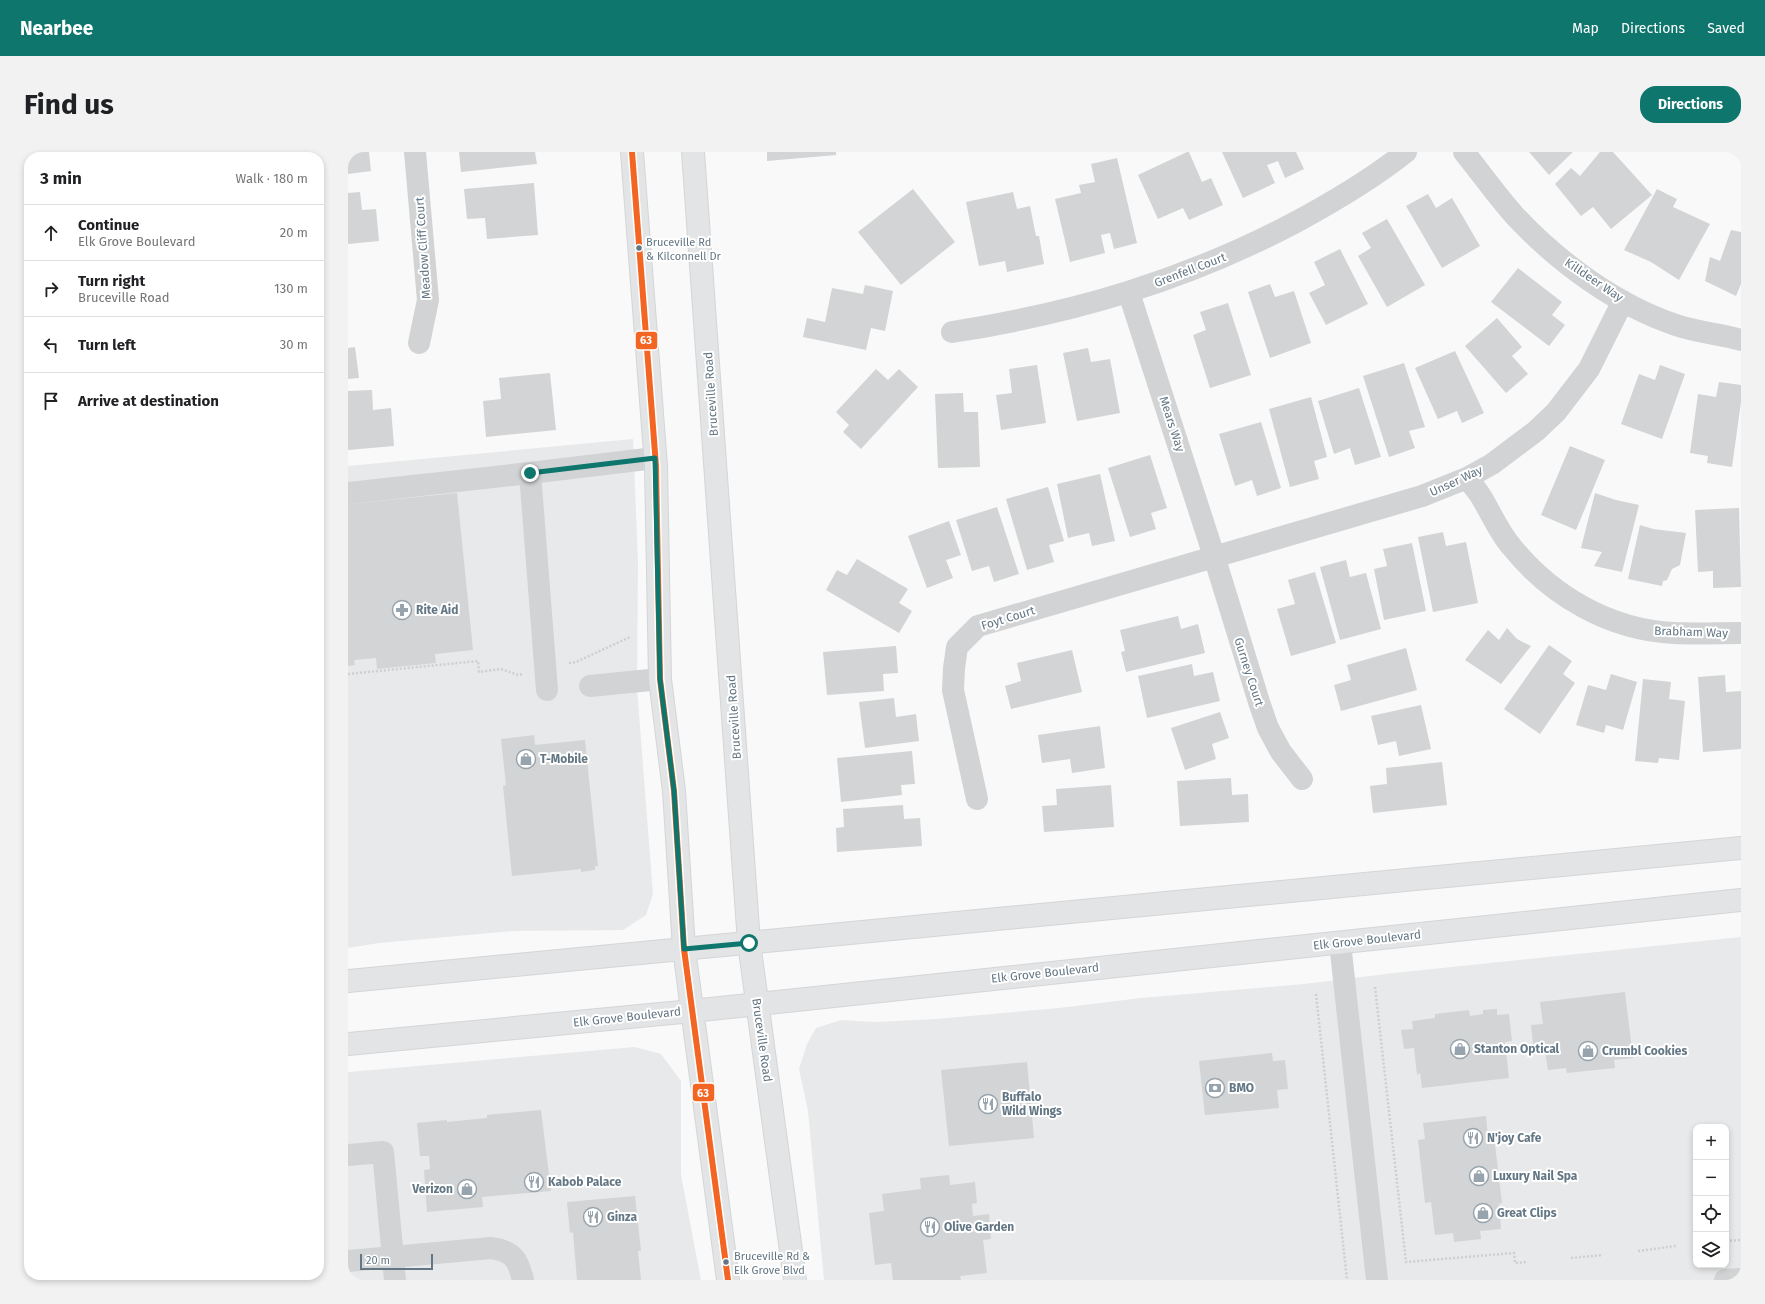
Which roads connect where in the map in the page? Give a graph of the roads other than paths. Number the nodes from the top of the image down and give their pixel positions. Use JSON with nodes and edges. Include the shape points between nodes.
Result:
{"nodes":[{"id":1,"x":415,"y":152,"type":"edge"},
{"id":2,"x":632,"y":152,"type":"edge"},
{"id":3,"x":694,"y":152,"type":"edge"},
{"id":4,"x":1406,"y":152,"type":"edge"},
{"id":5,"x":1464,"y":152,"type":"edge"},
{"id":6,"x":1129,"y":293,"type":"junction"},
{"id":7,"x":1623,"y":301,"type":"junction"},
{"id":8,"x":952,"y":332,"type":"dead end"},
{"id":9,"x":1741,"y":340,"type":"edge"},
{"id":10,"x":419,"y":343,"type":"dead end"},
{"id":11,"x":655,"y":458,"type":"junction"},
{"id":12,"x":530,"y":473,"type":"junction"},
{"id":13,"x":1467,"y":478,"type":"junction"},
{"id":14,"x":348,"y":493,"type":"edge"},
{"id":15,"x":1214,"y":556,"type":"junction"},
{"id":16,"x":1741,"y":633,"type":"edge"},
{"id":17,"x":547,"y":679,"type":"road end"},
{"id":18,"x":660,"y":679,"type":"junction"},
{"id":19,"x":590,"y":686,"type":"dead end"},
{"id":20,"x":1302,"y":780,"type":"dead end"},
{"id":21,"x":977,"y":799,"type":"dead end"},
{"id":22,"x":1741,"y":848,"type":"edge"},
{"id":23,"x":1741,"y":900,"type":"edge"},
{"id":24,"x":1340,"y":942,"type":"junction"},
{"id":25,"x":749,"y":943,"type":"junction"},
{"id":26,"x":684,"y":949,"type":"junction"},
{"id":27,"x":348,"y":981,"type":"edge"},
{"id":28,"x":757,"y":1003,"type":"junction"},
{"id":29,"x":692,"y":1011,"type":"junction"},
{"id":30,"x":348,"y":1044,"type":"edge"},
{"id":31,"x":348,"y":1155,"type":"edge"},
{"id":32,"x":394,"y":1258,"type":"junction"},
{"id":33,"x":348,"y":1261,"type":"edge"},
{"id":34,"x":1741,"y":1279,"type":"edge"},
{"id":35,"x":395,"y":1280,"type":"edge"},
{"id":36,"x":523,"y":1280,"type":"edge"},
{"id":37,"x":728,"y":1280,"type":"edge"},
{"id":38,"x":795,"y":1280,"type":"edge"},
{"id":39,"x":1377,"y":1280,"type":"edge"},
{"id":40,"x":1725,"y":1280,"type":"edge"}],
"edges":[{"from":1,"to":10,"type":"street","name":"Meadow Cliff Court","via":[[428,300]]},
{"from":2,"to":11,"type":"main road"},
{"from":3,"to":25,"type":"main road","name":"Bruceville Road"},
{"from":4,"to":6,"type":"street","name":"Grenfell Court","via":[[1382,171],[1324,207],[1264,239],[1201,267]]},
{"from":5,"to":7,"type":"street","name":"Killdeer Way","via":[[1534,236],[1579,273]]},
{"from":6,"to":8,"type":"street","name":"Grenfell Court","via":[[1003,324]]},
{"from":6,"to":15,"type":"street","name":"Mears Way"},
{"from":7,"to":9,"type":"street","name":"Killdeer Way","via":[[1676,325]]},
{"from":7,"to":13,"type":"street","name":"Unser Way","via":[[1589,370],[1556,412],[1514,449]]},
{"from":11,"to":12,"type":"street"},
{"from":11,"to":18,"type":"main road"},
{"from":12,"to":14,"type":"street"},
{"from":12,"to":17,"type":"street"},
{"from":13,"to":15,"type":"street","name":"Unser Way","via":[[1422,496]]},
{"from":13,"to":16,"type":"street","name":"Brabham Way","via":[[1483,498],[1495,523],[1510,545],[1528,566],[1570,600],[1594,613],[1646,630],[1674,633]]},
{"from":15,"to":20,"type":"street","name":"Gurney Court","via":[[1268,728]]},
{"from":15,"to":21,"type":"street","name":"Foyt Court","via":[[978,626],[957,647],[953,690]]},
{"from":18,"to":19,"type":"street"},
{"from":18,"to":26,"type":"main road","via":[[674,791]]},
{"from":22,"to":25,"type":"main road"},
{"from":23,"to":24,"type":"main road","name":"Elk Grove Boulevard"},
{"from":24,"to":28,"type":"main road","name":"Elk Grove Boulevard"},
{"from":24,"to":39,"type":"street"},
{"from":25,"to":26,"type":"main road"},
{"from":25,"to":28,"type":"main road","name":"Bruceville Road"},
{"from":26,"to":27,"type":"main road"},
{"from":26,"to":29,"type":"main road"},
{"from":28,"to":29,"type":"main road","name":"Elk Grove Boulevard"},
{"from":28,"to":38,"type":"main road","name":"Bruceville Road"},
{"from":29,"to":30,"type":"main road","name":"Elk Grove Boulevard"},
{"from":29,"to":37,"type":"main road"},
{"from":31,"to":32,"type":"street","via":[[383,1152]]},
{"from":32,"to":33,"type":"street"},
{"from":32,"to":35,"type":"street"},
{"from":32,"to":36,"type":"street","via":[[492,1248],[504,1250],[514,1257]]},
{"from":34,"to":40,"type":"street"}]}
